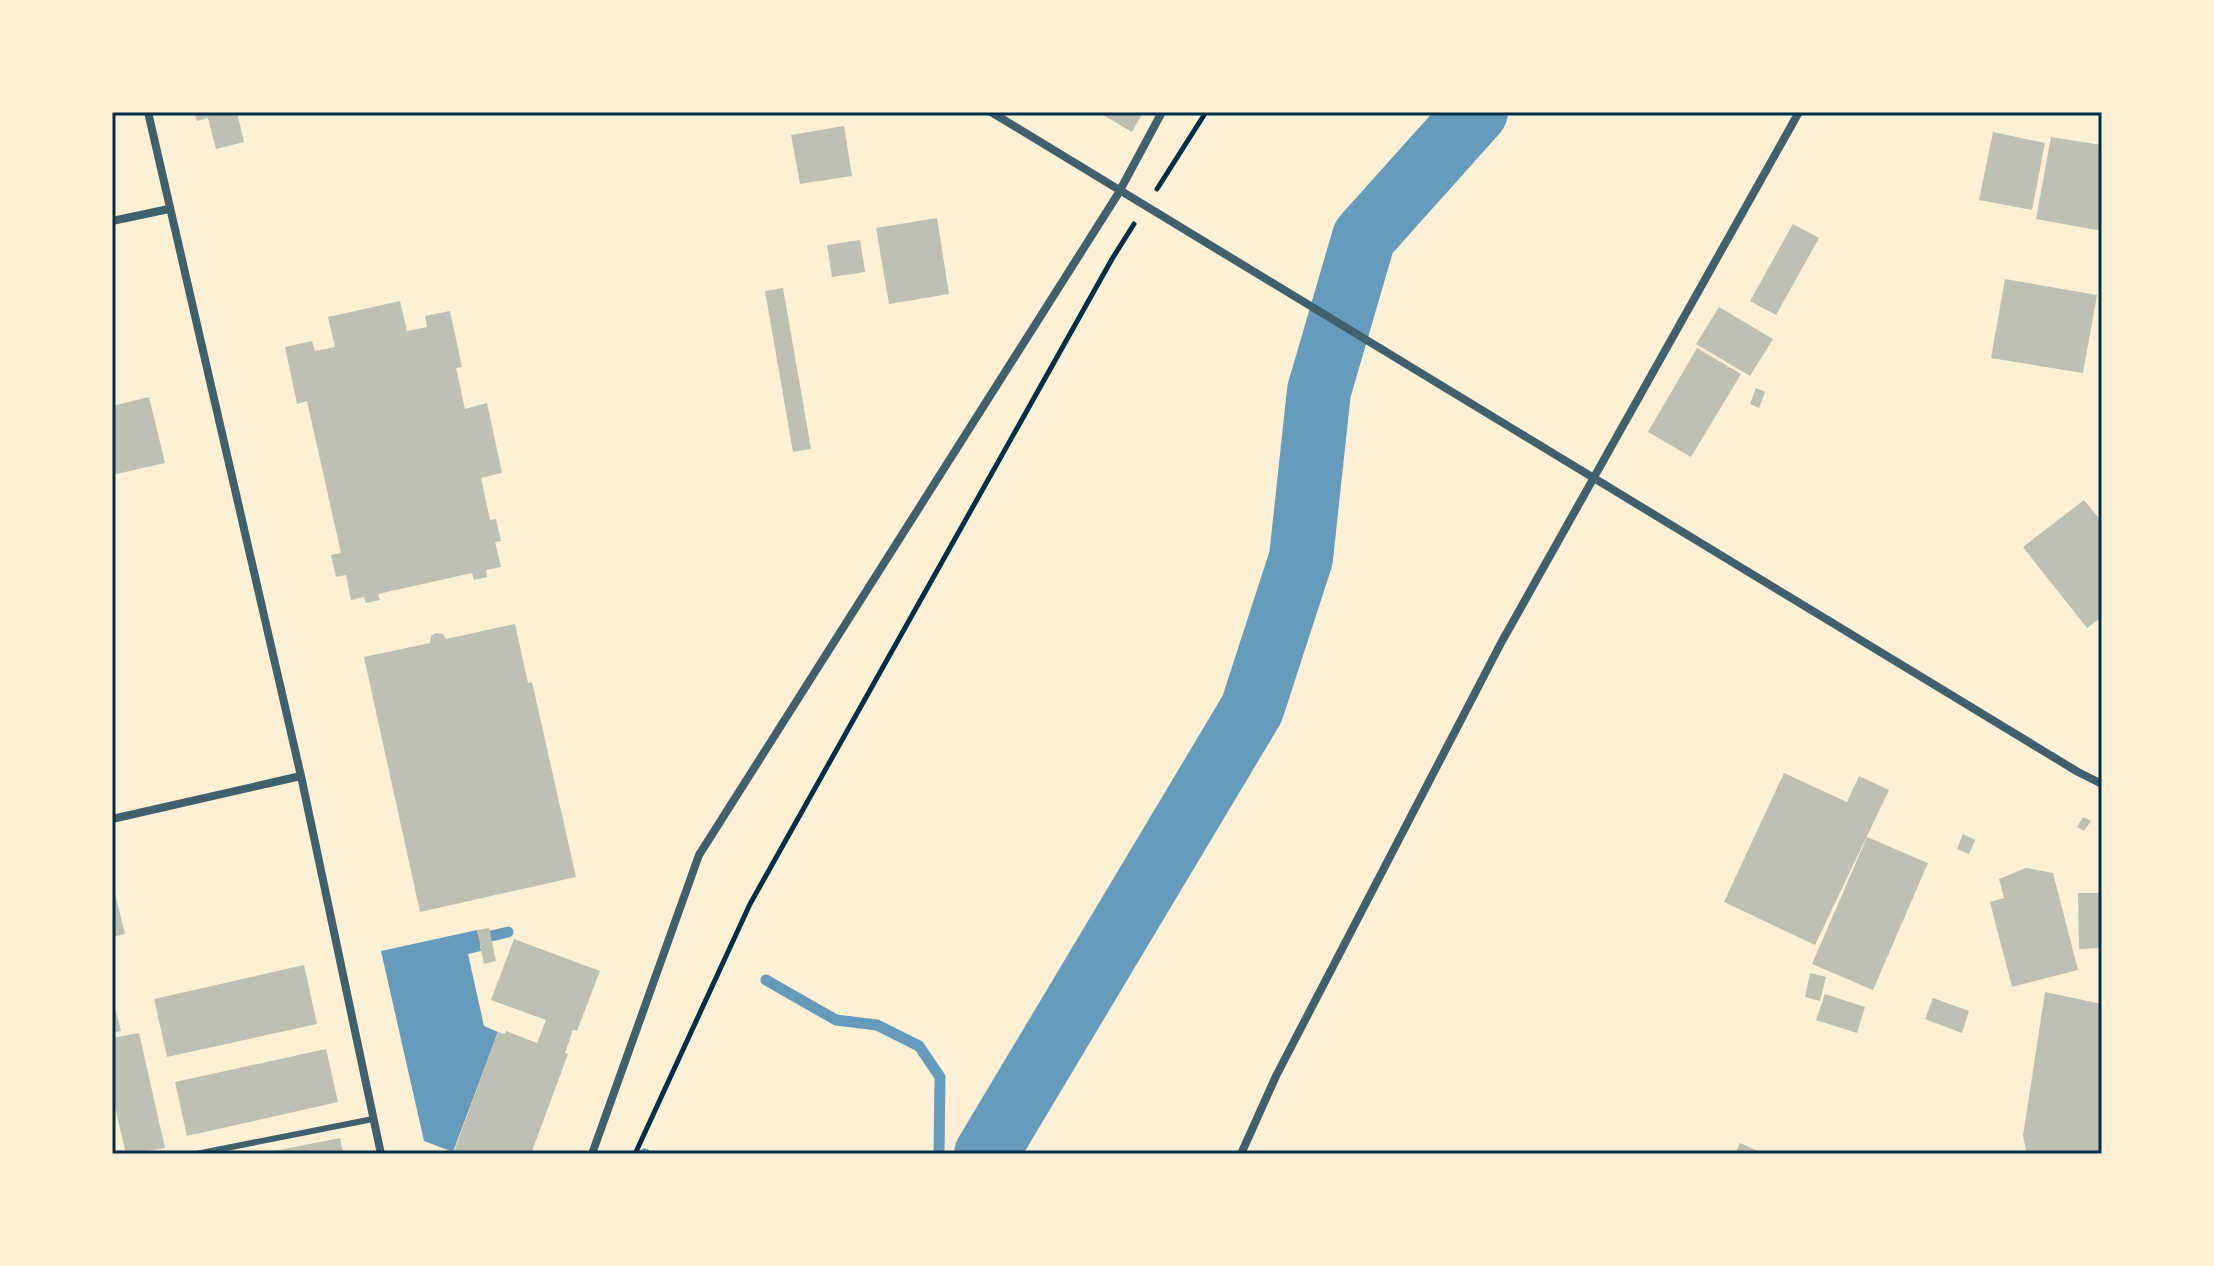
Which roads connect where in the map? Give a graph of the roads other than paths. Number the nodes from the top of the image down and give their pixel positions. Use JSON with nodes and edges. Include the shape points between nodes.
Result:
{"nodes":[{"id":1,"x":148,"y":112,"type":"edge"},
{"id":2,"x":991,"y":112,"type":"edge"},
{"id":3,"x":1162,"y":112,"type":"edge"},
{"id":4,"x":1799,"y":112,"type":"edge"},
{"id":5,"x":169,"y":209,"type":"junction"},
{"id":6,"x":112,"y":221,"type":"edge"},
{"id":7,"x":301,"y":776,"type":"junction"},
{"id":8,"x":2102,"y":784,"type":"edge"},
{"id":9,"x":112,"y":819,"type":"edge"},
{"id":10,"x":373,"y":1119,"type":"junction"},
{"id":11,"x":196,"y":1154,"type":"edge"},
{"id":12,"x":381,"y":1154,"type":"edge"},
{"id":13,"x":592,"y":1154,"type":"edge"},
{"id":14,"x":1241,"y":1154,"type":"edge"}],
"edges":[{"from":1,"to":5,"type":"street"},
{"from":2,"to":8,"type":"street"},
{"from":3,"to":13,"type":"street","via":[[1118,194],[699,855]]},
{"from":4,"to":14,"type":"street","via":[[1501,643],[1276,1076]]},
{"from":5,"to":6,"type":"street"},
{"from":5,"to":7,"type":"street"},
{"from":7,"to":9,"type":"street"},
{"from":7,"to":10,"type":"street"},
{"from":10,"to":11,"type":"lane"},
{"from":10,"to":12,"type":"street"}]}
